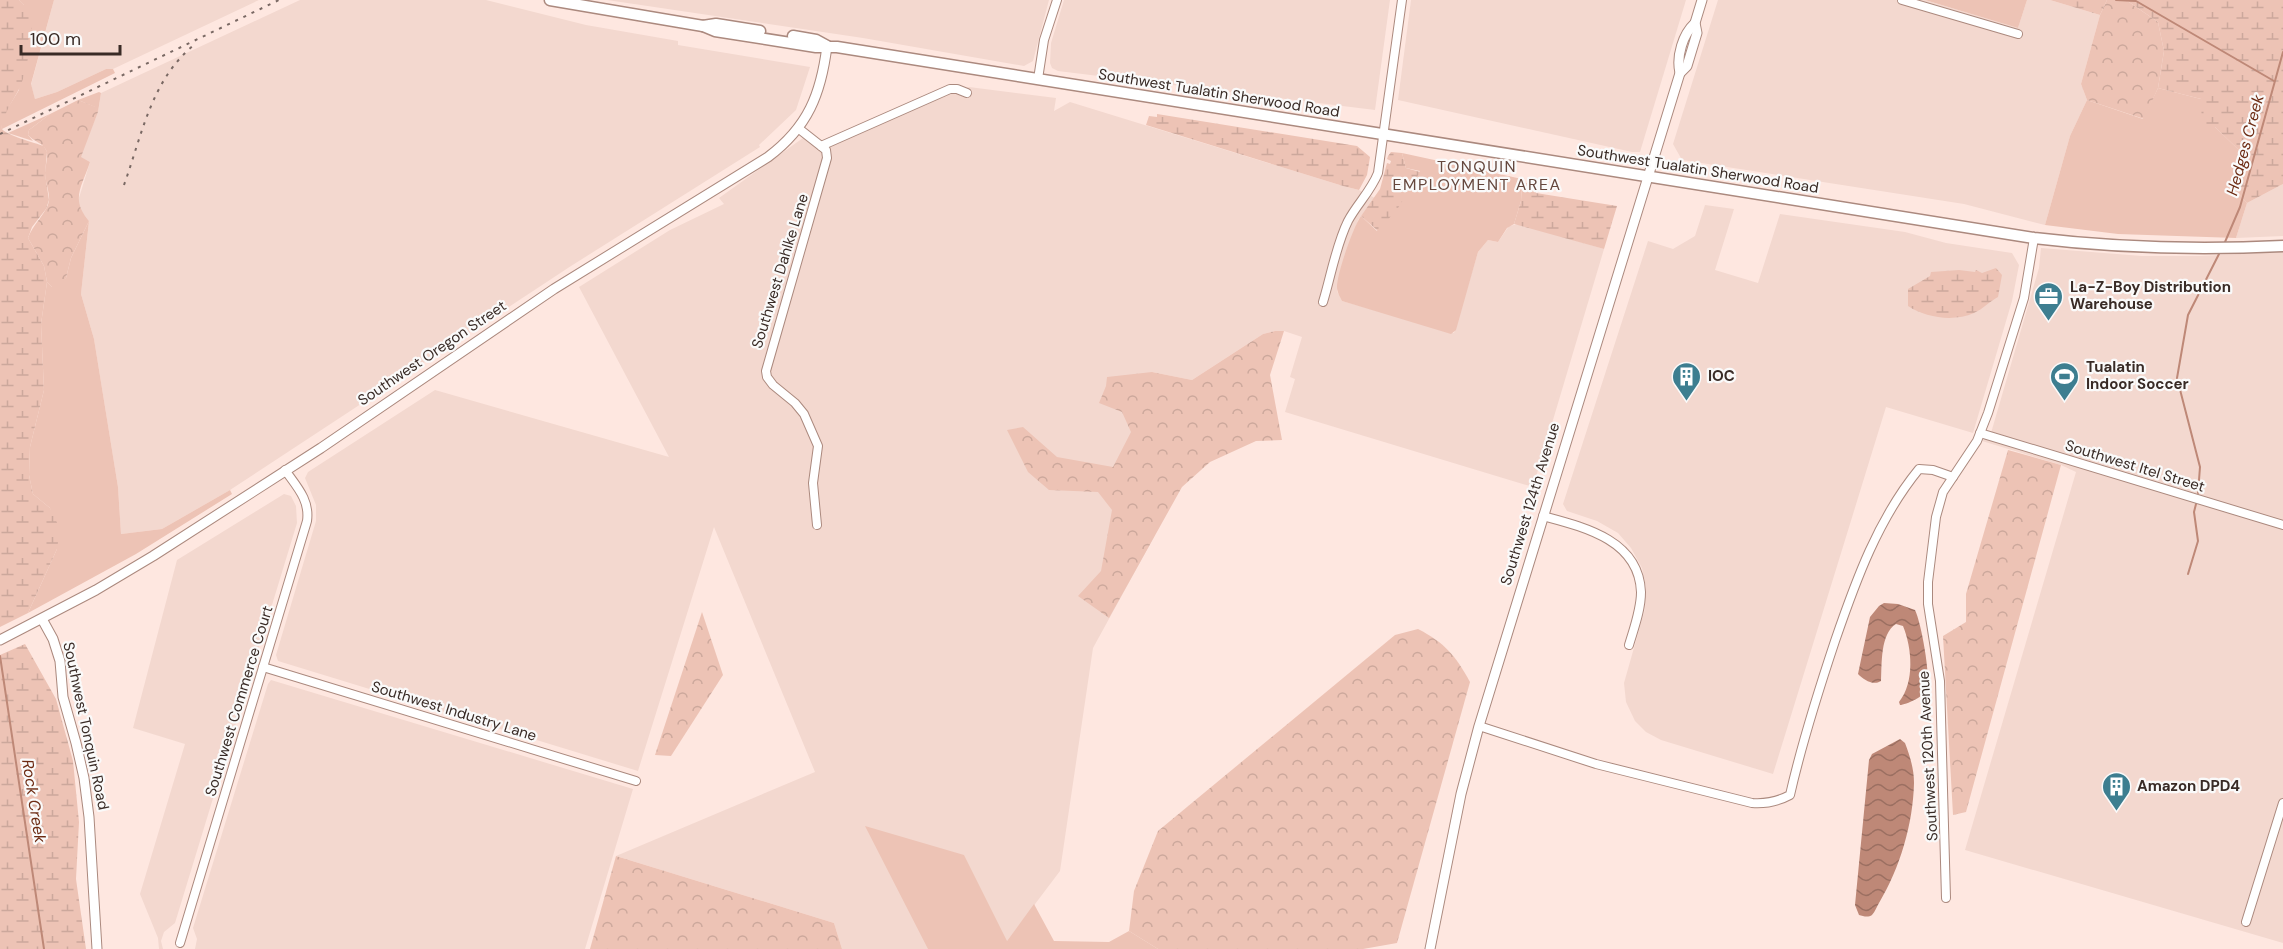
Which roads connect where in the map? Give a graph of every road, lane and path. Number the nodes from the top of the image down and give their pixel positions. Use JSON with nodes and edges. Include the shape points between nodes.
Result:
{"nodes":[{"id":1,"x":550,"y":0,"type":"edge"},
{"id":2,"x":1057,"y":0,"type":"edge"},
{"id":3,"x":1402,"y":0,"type":"edge"},
{"id":4,"x":1702,"y":0,"type":"edge"},
{"id":5,"x":1902,"y":0,"type":"edge"},
{"id":6,"x":2018,"y":34,"type":"dead end"},
{"id":7,"x":827,"y":46,"type":"junction"},
{"id":8,"x":1038,"y":79,"type":"junction"},
{"id":9,"x":967,"y":93,"type":"dead end"},
{"id":10,"x":798,"y":128,"type":"junction"},
{"id":11,"x":1384,"y":134,"type":"junction"},
{"id":12,"x":821,"y":146,"type":"junction"},
{"id":13,"x":1649,"y":177,"type":"junction"},
{"id":14,"x":2034,"y":238,"type":"junction"},
{"id":15,"x":2283,"y":246,"type":"edge"},
{"id":16,"x":1323,"y":302,"type":"dead end"},
{"id":17,"x":1980,"y":433,"type":"junction"},
{"id":18,"x":285,"y":470,"type":"junction"},
{"id":19,"x":1953,"y":477,"type":"junction"},
{"id":20,"x":1543,"y":516,"type":"junction"},
{"id":21,"x":817,"y":525,"type":"dead end"},
{"id":22,"x":2283,"y":525,"type":"edge"},
{"id":23,"x":42,"y":619,"type":"junction"},
{"id":24,"x":0,"y":640,"type":"edge"},
{"id":25,"x":1629,"y":645,"type":"dead end"},
{"id":26,"x":263,"y":667,"type":"junction"},
{"id":27,"x":1479,"y":726,"type":"junction"},
{"id":28,"x":636,"y":780,"type":"dead end"},
{"id":29,"x":2283,"y":803,"type":"edge"},
{"id":30,"x":1946,"y":898,"type":"dead end"},
{"id":31,"x":2246,"y":922,"type":"dead end"},
{"id":32,"x":180,"y":943,"type":"dead end"},
{"id":33,"x":97,"y":949,"type":"edge"},
{"id":34,"x":1430,"y":949,"type":"edge"}],
"edges":[{"from":1,"to":7,"type":"highway","name":"Southwest Tualatin Sherwood Road","via":[[704,26],[714,32],[816,48]]},
{"from":2,"to":8,"type":"street","via":[[1044,40]]},
{"from":3,"to":11,"type":"street"},
{"from":4,"to":13,"type":"main road","name":"Southwest 124th Avenue","via":[[1688,66],[1680,73]]},
{"from":5,"to":6,"type":"street"},
{"from":7,"to":8,"type":"highway","name":"Southwest Tualatin Sherwood Road"},
{"from":7,"to":10,"type":"main road","name":"Southwest Oregon Street","via":[[820,88]]},
{"from":8,"to":11,"type":"highway","name":"Southwest Tualatin Sherwood Road"},
{"from":9,"to":12,"type":"street","via":[[950,89]]},
{"from":10,"to":12,"type":"street"},
{"from":10,"to":18,"type":"main road","name":"Southwest Oregon Street","via":[[768,157],[544,295]]},
{"from":11,"to":13,"type":"highway","name":"Southwest Tualatin Sherwood Road"},
{"from":11,"to":16,"type":"street","via":[[1378,173],[1347,224]]},
{"from":12,"to":21,"type":"street","name":"Southwest Dahlke Lane","via":[[826,150],[826,158],[766,370],[773,385],[804,414],[818,446],[813,483]]},
{"from":13,"to":14,"type":"highway","name":"Southwest Tualatin Sherwood Road"},
{"from":13,"to":20,"type":"main road","name":"Southwest 124th Avenue"},
{"from":14,"to":15,"type":"highway","name":"Southwest Tualatin Sherwood Road","via":[[2145,247]]},
{"from":14,"to":17,"type":"street","name":"Southwest 120th Avenue","via":[[2019,315]]},
{"from":17,"to":19,"type":"street","name":"Southwest 120th Avenue"},
{"from":17,"to":22,"type":"street","name":"Southwest Itel Street"},
{"from":18,"to":23,"type":"main road","name":"Southwest Oregon Street","via":[[153,556]]},
{"from":18,"to":26,"type":"street","name":"Southwest Commerce Court","via":[[306,501],[307,521]]},
{"from":19,"to":27,"type":"street","via":[[1919,469],[1901,491],[1878,532],[1846,610],[1808,722],[1790,795],[1768,803],[1752,803],[1596,764]]},
{"from":19,"to":30,"type":"street","name":"Southwest 120th Avenue","via":[[1943,492],[1936,517],[1928,582],[1940,681]]},
{"from":20,"to":25,"type":"street","via":[[1602,535],[1619,546],[1631,561],[1641,591]]},
{"from":20,"to":27,"type":"main road","name":"Southwest 124th Avenue"},
{"from":23,"to":24,"type":"main road","name":"Southwest Oregon Street"},
{"from":23,"to":33,"type":"main road","name":"Southwest Tonquin Road","via":[[60,661],[63,697],[84,778]]},
{"from":26,"to":28,"type":"street","name":"Southwest Industry Lane"},
{"from":26,"to":32,"type":"street","name":"Southwest Commerce Court"},
{"from":27,"to":34,"type":"main road","name":"Southwest 124th Avenue"},
{"from":29,"to":31,"type":"street"}]}
